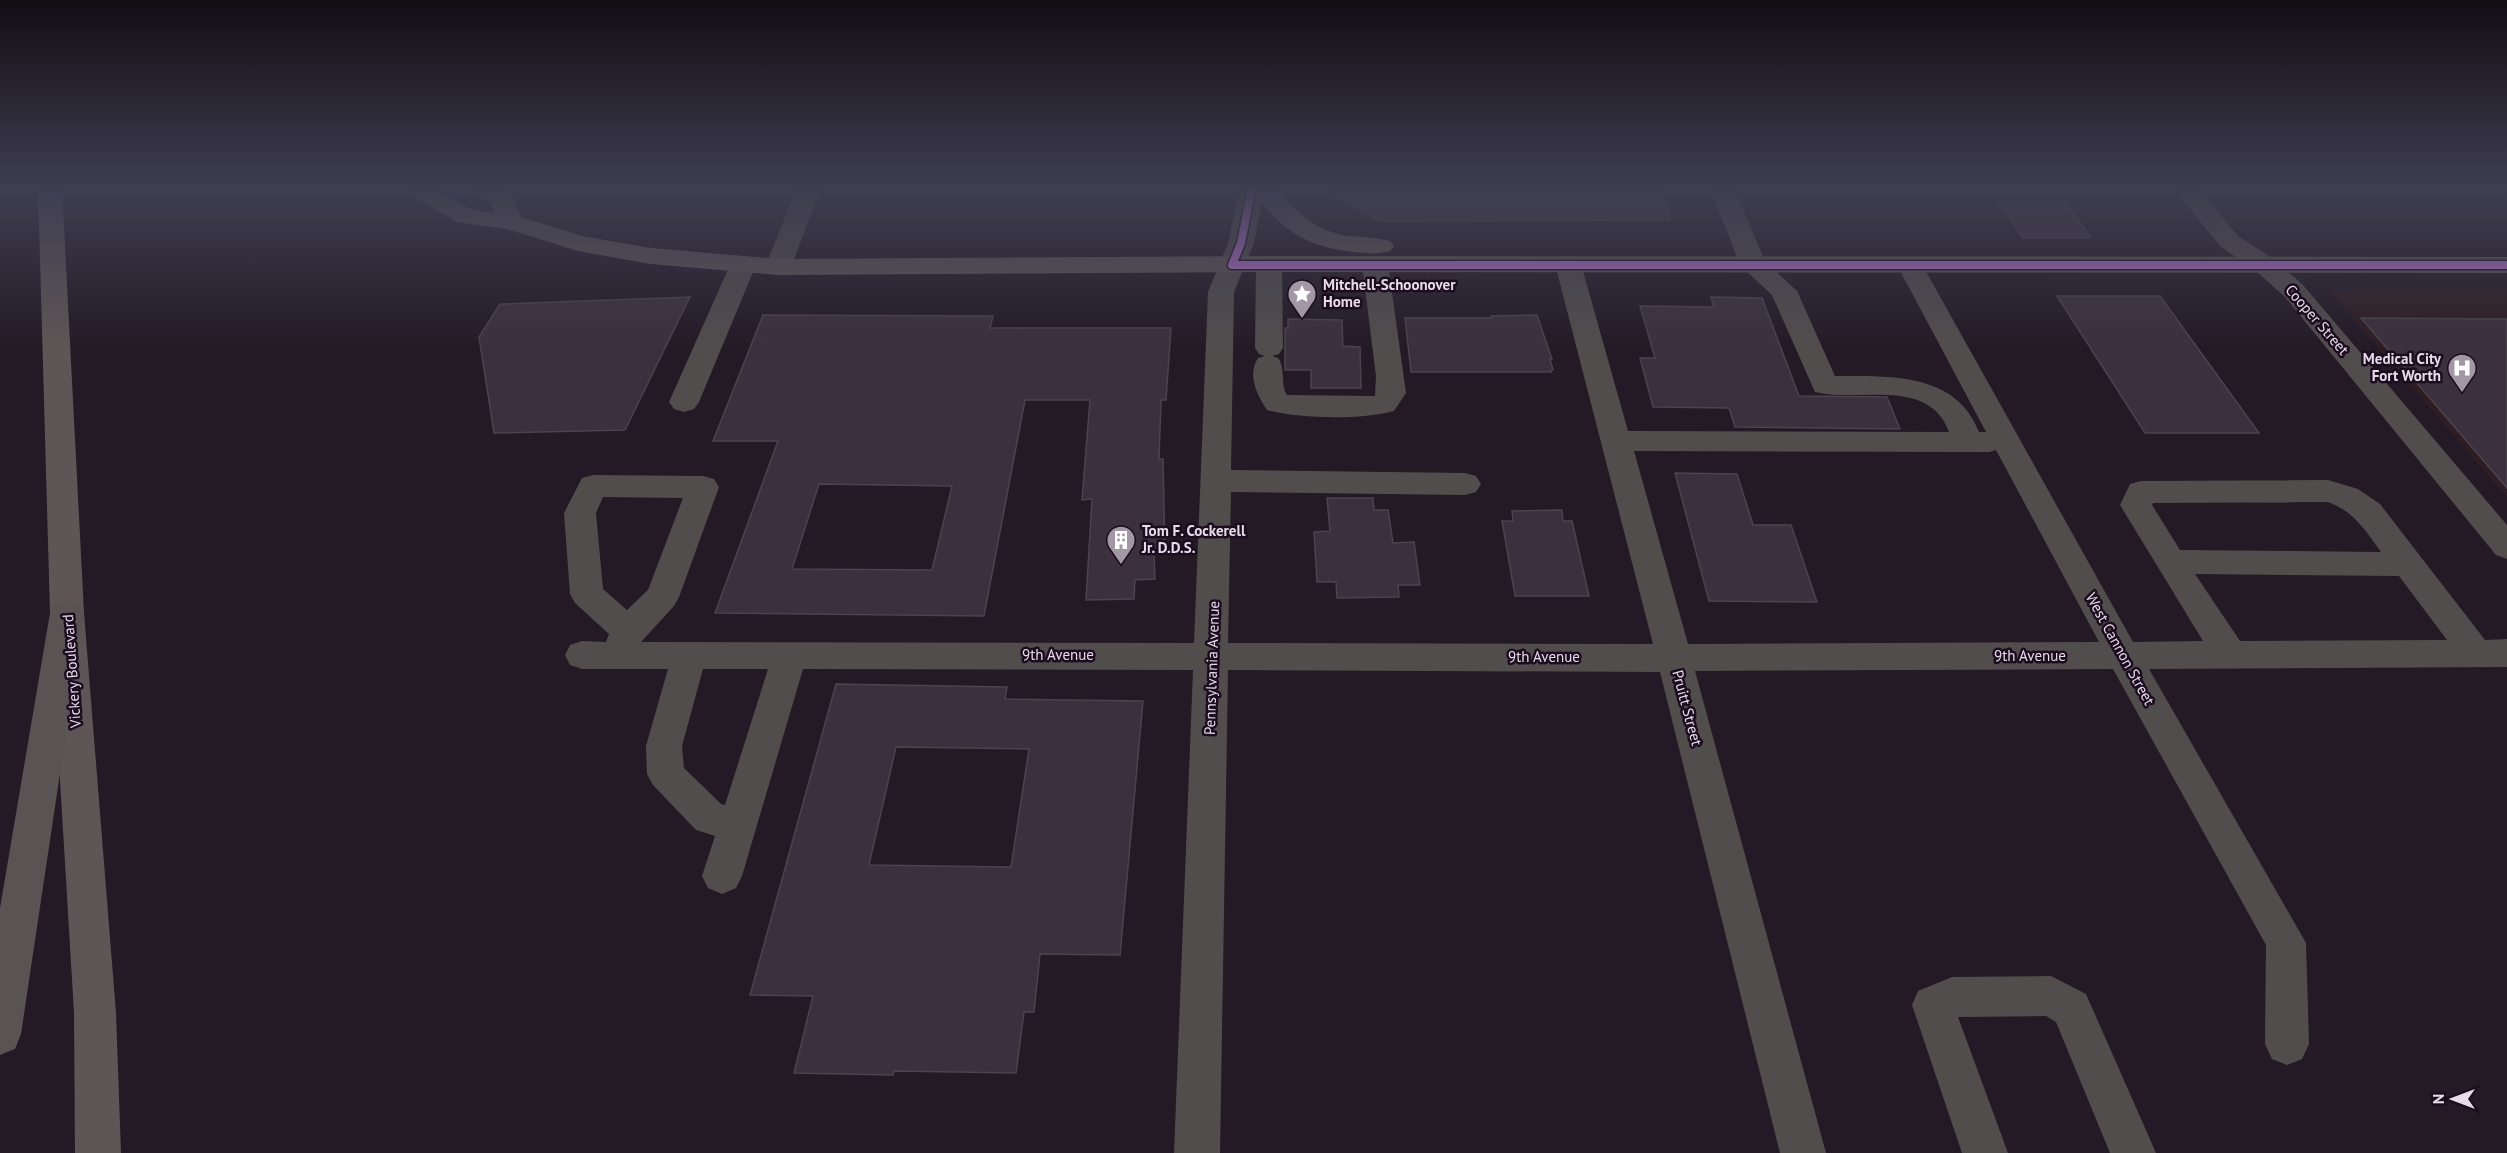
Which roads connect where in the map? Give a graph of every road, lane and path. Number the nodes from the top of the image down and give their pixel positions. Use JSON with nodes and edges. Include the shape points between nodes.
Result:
{"nodes":[{"id":1,"x":52,"y":242,"type":"edge"},
{"id":2,"x":574,"y":242,"type":"edge"},
{"id":3,"x":788,"y":242,"type":"edge"},
{"id":4,"x":1241,"y":242,"type":"edge"},
{"id":5,"x":1340,"y":242,"type":"edge"},
{"id":6,"x":1744,"y":242,"type":"edge"},
{"id":7,"x":2232,"y":242,"type":"edge"},
{"id":8,"x":1269,"y":264,"type":"junction"},
{"id":9,"x":1375,"y":264,"type":"junction"},
{"id":10,"x":1477,"y":264,"type":"junction"},
{"id":11,"x":1568,"y":264,"type":"junction"},
{"id":12,"x":743,"y":265,"type":"junction"},
{"id":13,"x":1232,"y":265,"type":"junction"},
{"id":14,"x":1753,"y":265,"type":"junction"},
{"id":15,"x":1910,"y":265,"type":"junction"},
{"id":16,"x":2265,"y":265,"type":"junction"},
{"id":17,"x":2507,"y":266,"type":"edge"},
{"id":18,"x":778,"y":267,"type":"junction"},
{"id":19,"x":684,"y":402,"type":"dead end"},
{"id":20,"x":1616,"y":441,"type":"junction"},
{"id":21,"x":1968,"y":442,"type":"junction"},
{"id":22,"x":2007,"y":442,"type":"junction"},
{"id":23,"x":1217,"y":481,"type":"junction"},
{"id":24,"x":1465,"y":484,"type":"dead end"},
{"id":25,"x":2507,"y":547,"type":"edge"},
{"id":26,"x":2172,"y":562,"type":"junction"},
{"id":27,"x":2408,"y":564,"type":"junction"},
{"id":28,"x":68,"y":613,"type":"junction"},
{"id":29,"x":623,"y":643,"type":"junction"},
{"id":30,"x":2492,"y":653,"type":"edge"},
{"id":31,"x":582,"y":655,"type":"dead end"},
{"id":32,"x":689,"y":655,"type":"junction"},
{"id":33,"x":790,"y":655,"type":"junction"},
{"id":34,"x":2123,"y":655,"type":"junction"},
{"id":35,"x":2231,"y":655,"type":"junction"},
{"id":36,"x":1212,"y":656,"type":"junction"},
{"id":37,"x":1674,"y":658,"type":"junction"},
{"id":38,"x":738,"y":824,"type":"junction"},
{"id":39,"x":722,"y":876,"type":"dead end"},
{"id":40,"x":0,"y":1034,"type":"edge"},
{"id":41,"x":2287,"y":1044,"type":"dead end"},
{"id":42,"x":98,"y":1153,"type":"edge"},
{"id":43,"x":1197,"y":1153,"type":"edge"},
{"id":44,"x":1803,"y":1153,"type":"edge"},
{"id":45,"x":1985,"y":1153,"type":"edge"},
{"id":46,"x":2133,"y":1153,"type":"edge"}],
"edges":[{"from":1,"to":28,"type":"main road","name":"Vickery Boulevard"},
{"from":2,"to":12,"type":"main road","via":[[651,256]]},
{"from":3,"to":18,"type":"street"},
{"from":4,"to":13,"type":"street","name":"Pennsylvania Avenue"},
{"from":5,"to":10,"type":"main road"},
{"from":6,"to":14,"type":"street"},
{"from":7,"to":16,"type":"street","name":"Cooper Street"},
{"from":8,"to":9,"type":"main road"},
{"from":8,"to":9,"type":"street","via":[[1269,390],[1277,403],[1370,406],[1383,404],[1391,393]]},
{"from":8,"to":13,"type":"main road"},
{"from":9,"to":10,"type":"main road"},
{"from":10,"to":11,"type":"main road"},
{"from":11,"to":14,"type":"main road"},
{"from":11,"to":20,"type":"street","name":"Pruitt Street"},
{"from":12,"to":18,"type":"main road"},
{"from":12,"to":19,"type":"street"},
{"from":13,"to":18,"type":"main road"},
{"from":13,"to":23,"type":"street","name":"Pennsylvania Avenue","via":[[1221,292]]},
{"from":14,"to":15,"type":"main road"},
{"from":14,"to":21,"type":"street","via":[[1784,291],[1826,385],[1906,386],[1939,399],[1957,416]]},
{"from":15,"to":16,"type":"main road"},
{"from":15,"to":22,"type":"street","name":"West Cannon Street"},
{"from":16,"to":17,"type":"main road"},
{"from":16,"to":25,"type":"street","name":"Cooper Street","via":[[2294,291]]},
{"from":20,"to":21,"type":"street"},
{"from":20,"to":37,"type":"street","name":"Pruitt Street"},
{"from":21,"to":22,"type":"street"},
{"from":22,"to":34,"type":"street","name":"West Cannon Street"},
{"from":23,"to":24,"type":"street"},
{"from":23,"to":36,"type":"street","name":"Pennsylvania Avenue"},
{"from":26,"to":27,"type":"street"},
{"from":26,"to":27,"type":"street","via":[[2136,505],[2141,492],[2328,491],[2347,497],[2369,512]]},
{"from":26,"to":35,"type":"street"},
{"from":27,"to":30,"type":"street"},
{"from":28,"to":40,"type":"highway"},
{"from":28,"to":42,"type":"main road","name":"Vickery Boulevard","via":[[95,1013]]},
{"from":29,"to":29,"type":"street","via":[[662,597],[703,487],[593,486],[580,513],[587,594]]},
{"from":29,"to":31,"type":"street","name":"9th Avenue"},
{"from":29,"to":32,"type":"street","name":"9th Avenue"},
{"from":30,"to":35,"type":"street","name":"9th Avenue"},
{"from":32,"to":33,"type":"street","name":"9th Avenue"},
{"from":32,"to":38,"type":"street","via":[[664,746],[666,774],[710,818]]},
{"from":33,"to":36,"type":"street","name":"9th Avenue"},
{"from":33,"to":38,"type":"street"},
{"from":34,"to":35,"type":"street","name":"9th Avenue"},
{"from":34,"to":37,"type":"street","name":"9th Avenue"},
{"from":34,"to":41,"type":"street","name":"West Cannon Street","via":[[2286,943]]},
{"from":36,"to":37,"type":"street","name":"9th Avenue"},
{"from":36,"to":43,"type":"street","name":"Pennsylvania Avenue"},
{"from":37,"to":44,"type":"street","name":"Pruitt Street"},
{"from":38,"to":39,"type":"street"},
{"from":45,"to":46,"type":"street","via":[[1933,1005],[1952,997],[2051,996],[2071,1008]]}]}
